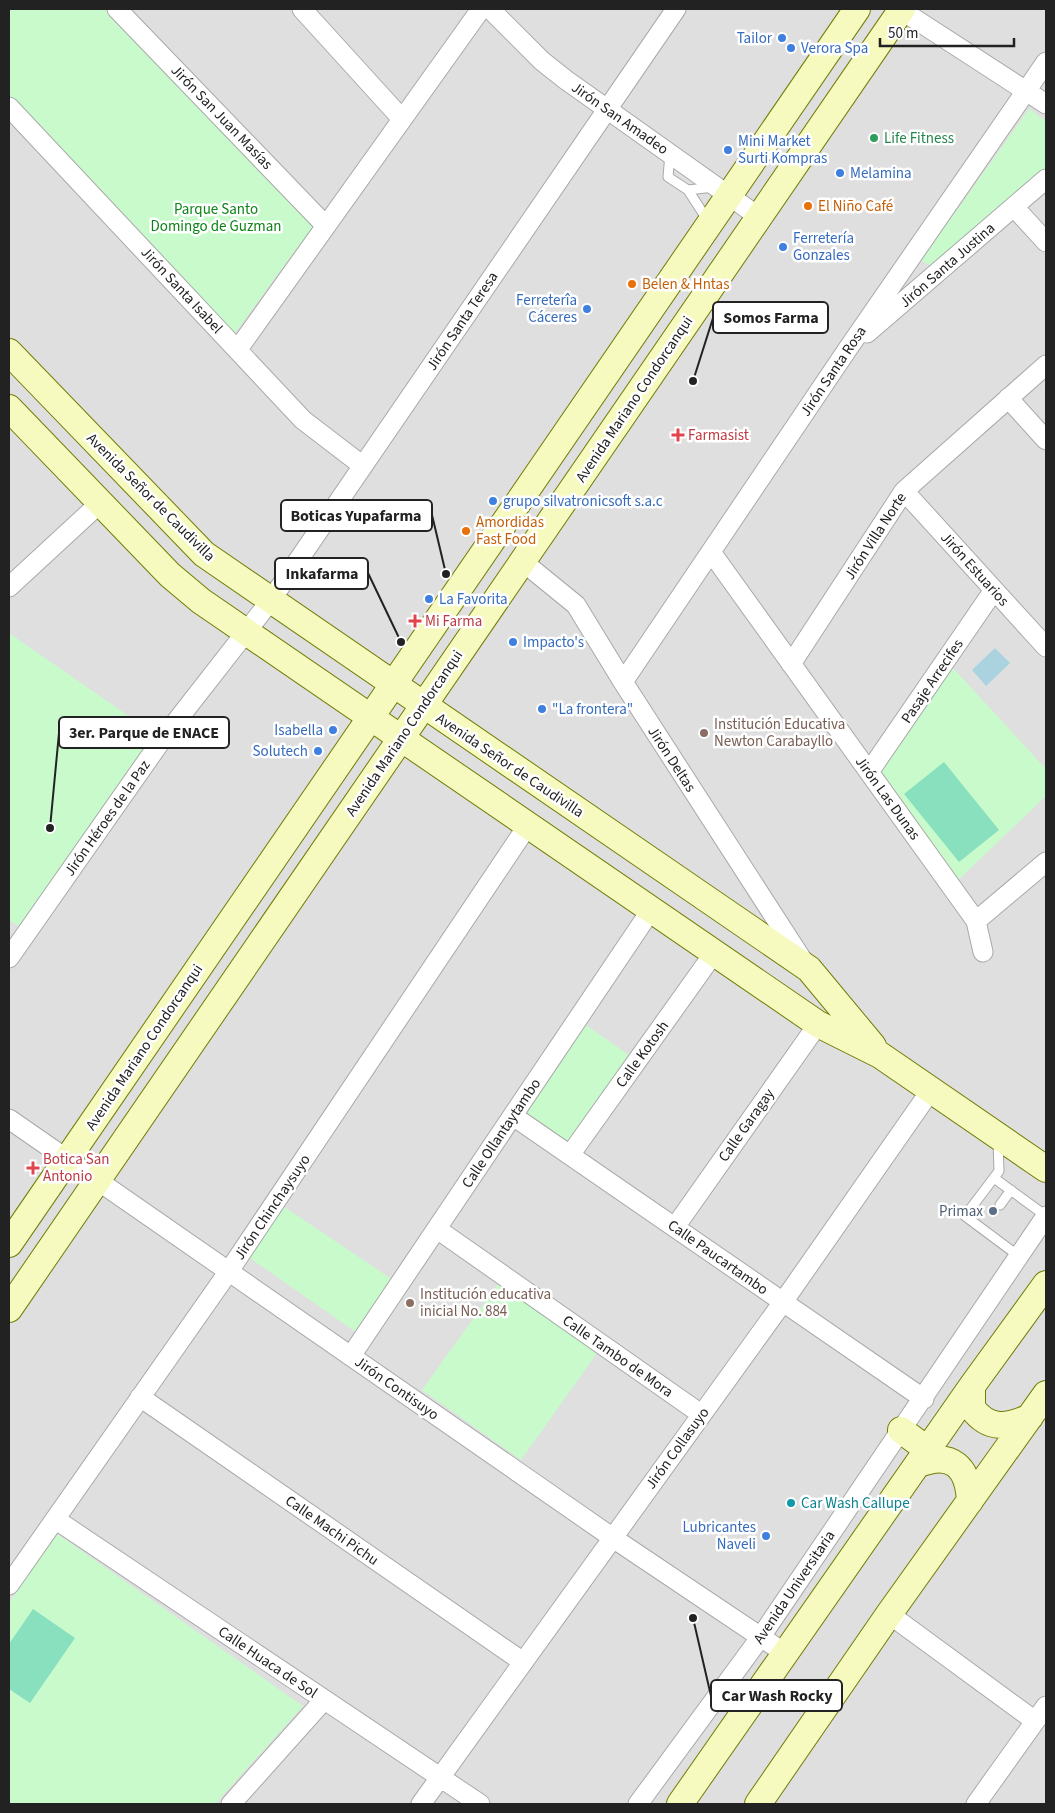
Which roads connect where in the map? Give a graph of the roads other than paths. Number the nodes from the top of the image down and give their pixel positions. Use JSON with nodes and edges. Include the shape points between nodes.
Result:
{"nodes":[{"id":1,"x":118,"y":9,"type":"edge"},
{"id":2,"x":302,"y":9,"type":"edge"},
{"id":3,"x":481,"y":9,"type":"edge"},
{"id":4,"x":490,"y":9,"type":"edge"},
{"id":5,"x":676,"y":9,"type":"edge"},
{"id":6,"x":857,"y":9,"type":"edge"},
{"id":7,"x":901,"y":9,"type":"edge"},
{"id":8,"x":1046,"y":62,"type":"edge"},
{"id":9,"x":1027,"y":90,"type":"junction"},
{"id":10,"x":1046,"y":104,"type":"edge"},
{"id":11,"x":9,"y":106,"type":"edge"},
{"id":12,"x":608,"y":109,"type":"junction"},
{"id":13,"x":402,"y":119,"type":"junction"},
{"id":14,"x":670,"y":154,"type":"junction"},
{"id":15,"x":1046,"y":179,"type":"edge"},
{"id":16,"x":688,"y":190,"type":"junction"},
{"id":17,"x":722,"y":191,"type":"junction"},
{"id":18,"x":1014,"y":206,"type":"junction"},
{"id":19,"x":759,"y":217,"type":"junction"},
{"id":20,"x":709,"y":223,"type":"junction"},
{"id":21,"x":326,"y":226,"type":"junction"},
{"id":22,"x":1046,"y":242,"type":"edge"},
{"id":23,"x":238,"y":350,"type":"junction"},
{"id":24,"x":847,"y":350,"type":"junction"},
{"id":25,"x":9,"y":352,"type":"edge"},
{"id":26,"x":1046,"y":365,"type":"edge"},
{"id":27,"x":1008,"y":398,"type":"junction"},
{"id":28,"x":9,"y":408,"type":"edge"},
{"id":29,"x":1046,"y":440,"type":"edge"},
{"id":30,"x":363,"y":466,"type":"junction"},
{"id":31,"x":904,"y":491,"type":"junction"},
{"id":32,"x":100,"y":503,"type":"junction"},
{"id":33,"x":710,"y":552,"type":"junction"},
{"id":34,"x":522,"y":561,"type":"junction"},
{"id":35,"x":9,"y":587,"type":"edge"},
{"id":36,"x":994,"y":590,"type":"junction"},
{"id":37,"x":271,"y":600,"type":"junction"},
{"id":38,"x":245,"y":632,"type":"junction"},
{"id":39,"x":1046,"y":647,"type":"edge"},
{"id":40,"x":791,"y":664,"type":"junction"},
{"id":41,"x":622,"y":682,"type":"junction"},
{"id":42,"x":392,"y":684,"type":"junction"},
{"id":43,"x":423,"y":705,"type":"junction"},
{"id":44,"x":370,"y":717,"type":"junction"},
{"id":45,"x":400,"y":738,"type":"junction"},
{"id":46,"x":869,"y":772,"type":"junction"},
{"id":47,"x":528,"y":825,"type":"junction"},
{"id":48,"x":1046,"y":862,"type":"edge"},
{"id":49,"x":651,"y":910,"type":"junction"},
{"id":50,"x":976,"y":921,"type":"junction"},
{"id":51,"x":15,"y":936,"type":"edge"},
{"id":52,"x":983,"y":952,"type":"dead end"},
{"id":53,"x":714,"y":953,"type":"junction"},
{"id":54,"x":9,"y":958,"type":"edge"},
{"id":55,"x":808,"y":969,"type":"junction"},
{"id":56,"x":818,"y":1024,"type":"junction"},
{"id":57,"x":880,"y":1054,"type":"junction"},
{"id":58,"x":931,"y":1090,"type":"junction"},
{"id":59,"x":513,"y":1116,"type":"junction"},
{"id":60,"x":9,"y":1119,"type":"edge"},
{"id":61,"x":998,"y":1136,"type":"junction"},
{"id":62,"x":570,"y":1155,"type":"junction"},
{"id":63,"x":67,"y":1159,"type":"junction"},
{"id":64,"x":1046,"y":1169,"type":"edge"},
{"id":65,"x":994,"y":1178,"type":"junction"},
{"id":66,"x":97,"y":1180,"type":"junction"},
{"id":67,"x":1010,"y":1190,"type":"junction"},
{"id":68,"x":1000,"y":1204,"type":"dead end"},
{"id":69,"x":1046,"y":1216,"type":"edge"},
{"id":70,"x":989,"y":1220,"type":"dead end"},
{"id":71,"x":675,"y":1227,"type":"junction"},
{"id":72,"x":982,"y":1229,"type":"junction"},
{"id":73,"x":437,"y":1230,"type":"junction"},
{"id":74,"x":9,"y":1244,"type":"edge"},
{"id":75,"x":1020,"y":1257,"type":"junction"},
{"id":76,"x":229,"y":1271,"type":"junction"},
{"id":77,"x":1046,"y":1284,"type":"edge"},
{"id":78,"x":783,"y":1302,"type":"junction"},
{"id":79,"x":9,"y":1309,"type":"edge"},
{"id":80,"x":351,"y":1356,"type":"junction"},
{"id":81,"x":972,"y":1386,"type":"junction"},
{"id":82,"x":1046,"y":1394,"type":"edge"},
{"id":83,"x":140,"y":1398,"type":"junction"},
{"id":84,"x":924,"y":1399,"type":"junction"},
{"id":85,"x":701,"y":1414,"type":"junction"},
{"id":86,"x":1030,"y":1417,"type":"junction"},
{"id":87,"x":901,"y":1430,"type":"junction"},
{"id":88,"x":924,"y":1457,"type":"junction"},
{"id":89,"x":970,"y":1500,"type":"junction"},
{"id":90,"x":55,"y":1520,"type":"junction"},
{"id":91,"x":613,"y":1538,"type":"junction"},
{"id":92,"x":9,"y":1585,"type":"edge"},
{"id":93,"x":889,"y":1614,"type":"junction"},
{"id":94,"x":760,"y":1638,"type":"junction"},
{"id":95,"x":786,"y":1654,"type":"junction"},
{"id":96,"x":523,"y":1662,"type":"junction"},
{"id":97,"x":324,"y":1700,"type":"junction"},
{"id":98,"x":1046,"y":1706,"type":"edge"},
{"id":99,"x":1035,"y":1721,"type":"junction"},
{"id":100,"x":440,"y":1777,"type":"junction"},
{"id":101,"x":231,"y":1804,"type":"edge"},
{"id":102,"x":420,"y":1804,"type":"edge"},
{"id":103,"x":480,"y":1804,"type":"edge"},
{"id":104,"x":638,"y":1804,"type":"edge"},
{"id":105,"x":680,"y":1804,"type":"edge"},
{"id":106,"x":758,"y":1804,"type":"edge"},
{"id":107,"x":976,"y":1804,"type":"edge"}],
"edges":[{"from":1,"to":21,"type":"street","name":"Jirón San Juan Masías"},
{"from":2,"to":13,"type":"street"},
{"from":3,"to":13,"type":"street"},
{"from":4,"to":12,"type":"street","name":"Jirón San Amadeo","via":[[542,61]]},
{"from":5,"to":12,"type":"street","name":"Jirón Santa Teresa"},
{"from":6,"to":17,"type":"main road","name":"Avenida Mariano Condorcanqui"},
{"from":7,"to":9,"type":"street"},
{"from":7,"to":19,"type":"main road","name":"Avenida Mariano Condorcanqui"},
{"from":8,"to":9,"type":"street","name":"Jirón Santa Rosa"},
{"from":9,"to":10,"type":"street"},
{"from":9,"to":24,"type":"street","name":"Jirón Santa Rosa"},
{"from":11,"to":23,"type":"street","name":"Jirón Santa Isabel"},
{"from":12,"to":14,"type":"street","name":"Jirón San Amadeo"},
{"from":12,"to":30,"type":"street","name":"Jirón Santa Teresa"},
{"from":13,"to":21,"type":"street"},
{"from":14,"to":16,"type":"lane","via":[[668,177]]},
{"from":14,"to":17,"type":"street","name":"Jirón San Amadeo"},
{"from":15,"to":18,"type":"street","name":"Jirón Santa Justina"},
{"from":16,"to":17,"type":"lane"},
{"from":16,"to":20,"type":"lane"},
{"from":17,"to":19,"type":"street","name":"Jirón San Amadeo"},
{"from":17,"to":20,"type":"main road","name":"Avenida Mariano Condorcanqui"},
{"from":18,"to":22,"type":"street"},
{"from":18,"to":24,"type":"street","name":"Jirón Santa Justina"},
{"from":19,"to":34,"type":"main road","name":"Avenida Mariano Condorcanqui"},
{"from":20,"to":42,"type":"main road","name":"Avenida Mariano Condorcanqui"},
{"from":21,"to":23,"type":"street"},
{"from":23,"to":30,"type":"street","name":"Jirón Santa Isabel","via":[[303,420]]},
{"from":24,"to":33,"type":"street","name":"Jirón Santa Rosa"},
{"from":25,"to":37,"type":"main road","name":"Avenida Señor de Caudivilla","via":[[199,549]]},
{"from":26,"to":27,"type":"street","name":"Jirón Villa Norte"},
{"from":27,"to":29,"type":"street"},
{"from":27,"to":31,"type":"street","name":"Jirón Villa Norte"},
{"from":28,"to":32,"type":"main road","name":"Avenida Señor de Caudivilla"},
{"from":30,"to":37,"type":"street","name":"Jirón Santa Teresa"},
{"from":31,"to":36,"type":"street","name":"Jirón Estuarios"},
{"from":31,"to":40,"type":"street","name":"Jirón Villa Norte"},
{"from":32,"to":35,"type":"street"},
{"from":32,"to":38,"type":"main road","name":"Avenida Señor de Caudivilla","via":[[186,589]]},
{"from":33,"to":40,"type":"street","name":"Jirón Las Dunas"},
{"from":33,"to":41,"type":"street","name":"Jirón Santa Rosa"},
{"from":34,"to":41,"type":"street","name":"Jirón Deltas","via":[[576,605]]},
{"from":34,"to":43,"type":"main road","name":"Avenida Mariano Condorcanqui"},
{"from":36,"to":39,"type":"street","name":"Jirón Estuarios"},
{"from":36,"to":46,"type":"street","name":"Pasaje Arrecifes"},
{"from":37,"to":38,"type":"street","name":"Jirón Santa Teresa"},
{"from":37,"to":42,"type":"main road","name":"Avenida Señor de Caudivilla"},
{"from":38,"to":44,"type":"main road","name":"Avenida Señor de Caudivilla"},
{"from":38,"to":51,"type":"street","name":"Jirón Héroes de la Paz"},
{"from":40,"to":46,"type":"street","name":"Jirón Las Dunas"},
{"from":41,"to":55,"type":"street","name":"Jirón Deltas"},
{"from":42,"to":43,"type":"main road","name":"Avenida Señor de Caudivilla"},
{"from":42,"to":44,"type":"main road","name":"Avenida Mariano Condorcanqui"},
{"from":43,"to":45,"type":"main road","name":"Avenida Mariano Condorcanqui"},
{"from":43,"to":55,"type":"main road","name":"Avenida Señor de Caudivilla"},
{"from":44,"to":45,"type":"main road","name":"Avenida Señor de Caudivilla"},
{"from":44,"to":63,"type":"main road","name":"Avenida Mariano Condorcanqui"},
{"from":45,"to":47,"type":"main road","name":"Avenida Señor de Caudivilla"},
{"from":45,"to":66,"type":"main road","name":"Avenida Mariano Condorcanqui"},
{"from":46,"to":50,"type":"street","name":"Jirón Las Dunas"},
{"from":47,"to":49,"type":"main road","name":"Avenida Señor de Caudivilla"},
{"from":47,"to":76,"type":"street","name":"Jirón Chinchaysuyo"},
{"from":48,"to":50,"type":"street"},
{"from":49,"to":53,"type":"main road","name":"Avenida Señor de Caudivilla"},
{"from":49,"to":59,"type":"street","name":"Calle Ollantaytambo"},
{"from":50,"to":52,"type":"street","name":"Jirón Las Dunas"},
{"from":51,"to":54,"type":"street","name":"Jirón Héroes de la Paz"},
{"from":53,"to":56,"type":"main road","name":"Avenida Señor de Caudivilla"},
{"from":53,"to":62,"type":"street","name":"Calle Kotosh"},
{"from":55,"to":57,"type":"main road","name":"Avenida Señor de Caudivilla"},
{"from":56,"to":57,"type":"main road","name":"Avenida Señor de Caudivilla"},
{"from":56,"to":71,"type":"street","name":"Calle Garagay"},
{"from":57,"to":58,"type":"main road","name":"Avenida Señor de Caudivilla"},
{"from":58,"to":61,"type":"main road","name":"Avenida Señor de Caudivilla"},
{"from":58,"to":78,"type":"street","name":"Jirón Collasuyo"},
{"from":59,"to":62,"type":"street","name":"Calle Paucartambo"},
{"from":59,"to":73,"type":"street","name":"Calle Ollantaytambo"},
{"from":60,"to":63,"type":"street","name":"Jirón Contisuyo"},
{"from":61,"to":64,"type":"main road","name":"Avenida Señor de Caudivilla"},
{"from":61,"to":65,"type":"lane","via":[[999,1171]]},
{"from":62,"to":71,"type":"street","name":"Calle Paucartambo"},
{"from":63,"to":66,"type":"street","name":"Jirón Contisuyo"},
{"from":63,"to":74,"type":"main road","name":"Avenida Mariano Condorcanqui"},
{"from":65,"to":67,"type":"lane"},
{"from":65,"to":72,"type":"lane","via":[[965,1216]]},
{"from":66,"to":76,"type":"street","name":"Jirón Contisuyo"},
{"from":66,"to":79,"type":"main road","name":"Avenida Mariano Condorcanqui"},
{"from":67,"to":68,"type":"lane"},
{"from":67,"to":69,"type":"lane"},
{"from":69,"to":75,"type":"street","name":"Avenida Universitaria"},
{"from":70,"to":72,"type":"lane"},
{"from":71,"to":78,"type":"street","name":"Calle Paucartambo"},
{"from":72,"to":75,"type":"lane"},
{"from":73,"to":80,"type":"street","name":"Calle Ollantaytambo"},
{"from":73,"to":85,"type":"street","name":"Calle Tambo de Mora"},
{"from":75,"to":84,"type":"street","name":"Avenida Universitaria"},
{"from":76,"to":80,"type":"street","name":"Jirón Contisuyo"},
{"from":76,"to":83,"type":"street","name":"Jirón Chinchaysuyo"},
{"from":77,"to":81,"type":"main road","name":"Avenida Universitaria"},
{"from":78,"to":84,"type":"street","name":"Calle Paucartambo"},
{"from":78,"to":85,"type":"street","name":"Jirón Collasuyo"},
{"from":80,"to":91,"type":"street","name":"Jirón Contisuyo"},
{"from":81,"to":86,"type":"main road","via":[[972,1408],[985,1422],[1006,1426]]},
{"from":81,"to":88,"type":"main road","name":"Avenida Universitaria"},
{"from":82,"to":86,"type":"main road"},
{"from":83,"to":90,"type":"street","name":"Jirón Chinchaysuyo"},
{"from":83,"to":96,"type":"street","name":"Calle Machi Pichu"},
{"from":84,"to":87,"type":"street","name":"Avenida Universitaria"},
{"from":85,"to":91,"type":"street","name":"Jirón Collasuyo"},
{"from":86,"to":89,"type":"main road"},
{"from":87,"to":88,"type":"main road"},
{"from":87,"to":94,"type":"street","name":"Avenida Universitaria"},
{"from":88,"to":89,"type":"main road","via":[[942,1459],[959,1467],[966,1475]]},
{"from":88,"to":95,"type":"main road","name":"Avenida Universitaria"},
{"from":89,"to":93,"type":"main road"},
{"from":90,"to":92,"type":"street","name":"Jirón Chinchaysuyo"},
{"from":90,"to":97,"type":"street","name":"Calle Huaca de Sol"},
{"from":91,"to":94,"type":"street","name":"Jirón Contisuyo"},
{"from":91,"to":96,"type":"street","name":"Jirón Collasuyo"},
{"from":93,"to":99,"type":"street"},
{"from":93,"to":106,"type":"main road"},
{"from":94,"to":95,"type":"street","name":"Jirón Contisuyo"},
{"from":94,"to":104,"type":"street","name":"Avenida Universitaria"},
{"from":95,"to":105,"type":"main road","name":"Avenida Universitaria"},
{"from":96,"to":100,"type":"street","name":"Jirón Collasuyo"},
{"from":97,"to":100,"type":"street","name":"Calle Huaca de Sol"},
{"from":97,"to":101,"type":"street"},
{"from":98,"to":99,"type":"street"},
{"from":99,"to":107,"type":"street"},
{"from":100,"to":102,"type":"street","name":"Jirón Collasuyo"},
{"from":100,"to":103,"type":"street","name":"Calle Huaca de Sol"}]}
